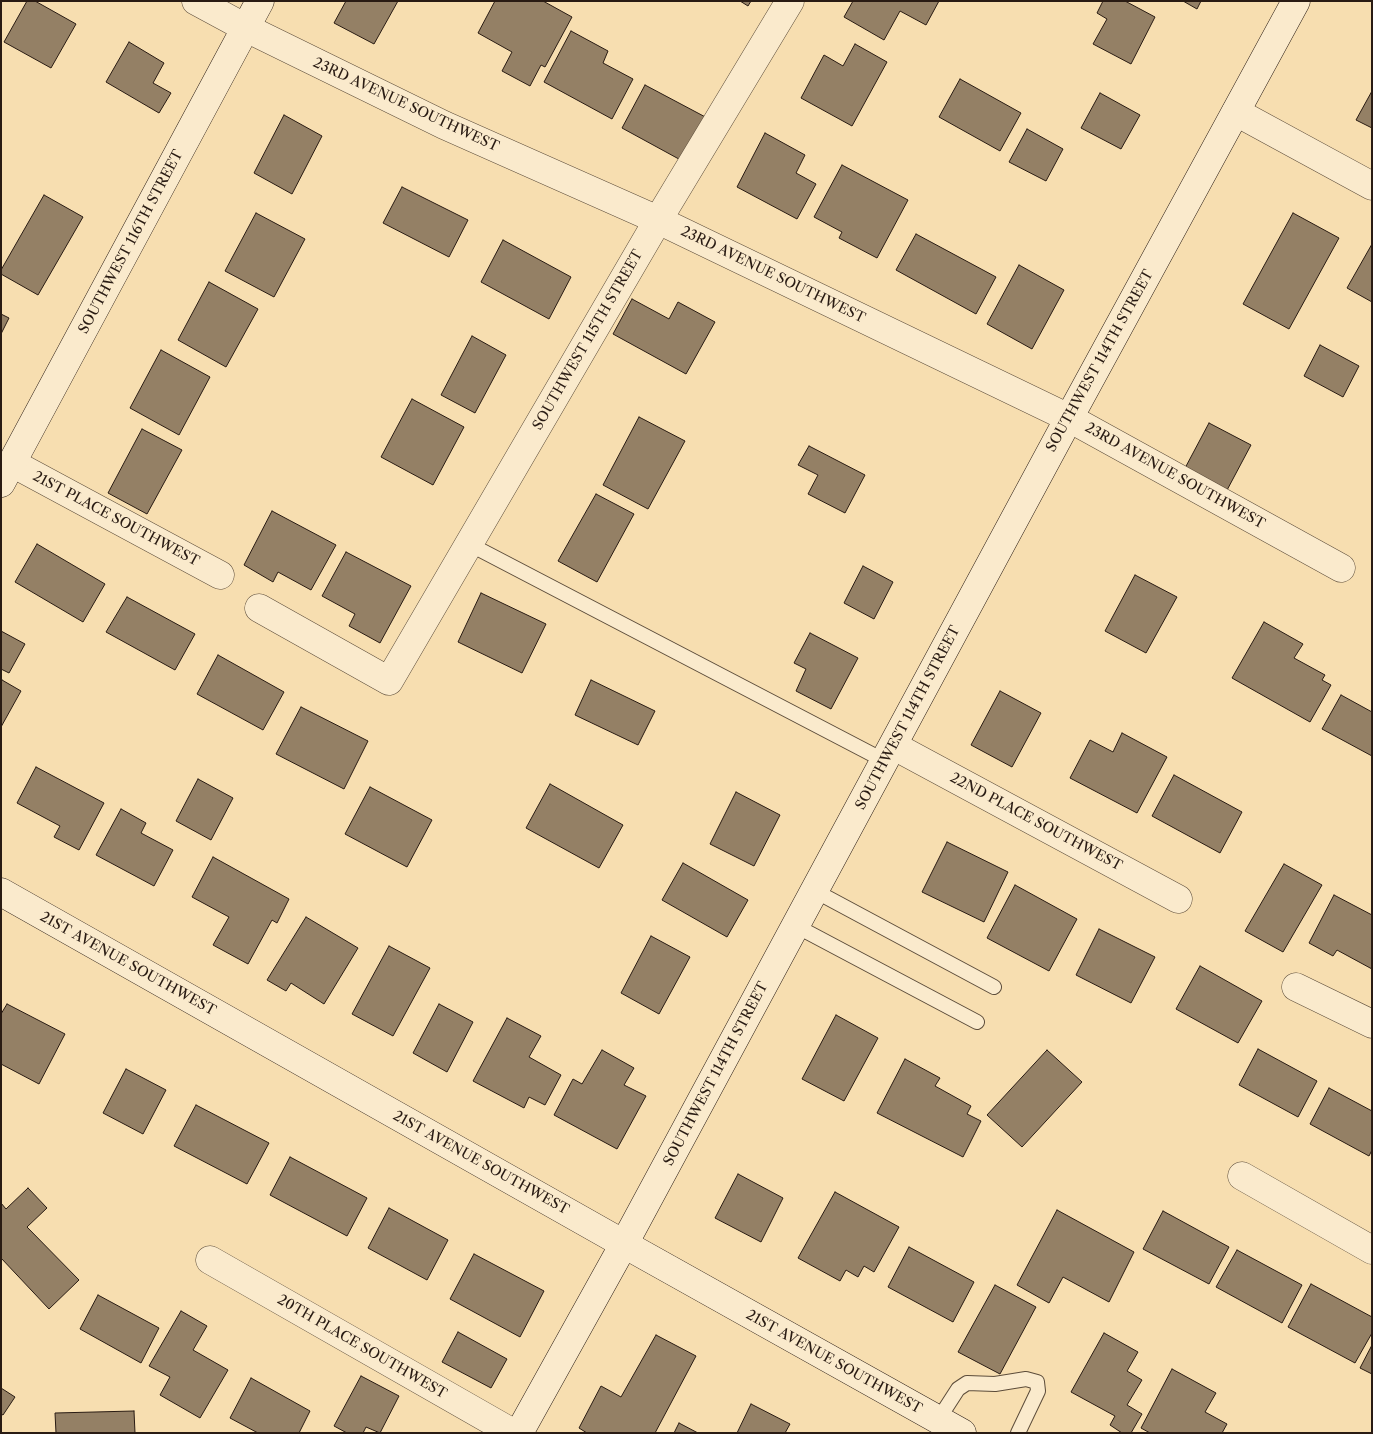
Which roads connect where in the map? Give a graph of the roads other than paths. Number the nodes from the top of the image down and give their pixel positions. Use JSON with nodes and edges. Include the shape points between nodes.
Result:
{"nodes":[{"id":1,"x":196,"y":1,"type":"edge"},
{"id":2,"x":260,"y":1,"type":"edge"},
{"id":3,"x":790,"y":1,"type":"edge"},
{"id":4,"x":1296,"y":1,"type":"edge"},
{"id":5,"x":246,"y":28,"type":"junction"},
{"id":6,"x":1236,"y":112,"type":"junction"},
{"id":7,"x":1372,"y":186,"type":"edge"},
{"id":8,"x":658,"y":220,"type":"junction"},
{"id":9,"x":1069,"y":418,"type":"junction"},
{"id":10,"x":7,"y":473,"type":"edge"},
{"id":11,"x":469,"y":544,"type":"junction"},
{"id":12,"x":1341,"y":568,"type":"dead end"},
{"id":13,"x":220,"y":575,"type":"dead end"},
{"id":14,"x":260,"y":608,"type":"dead end"},
{"id":15,"x":889,"y":754,"type":"junction"},
{"id":16,"x":815,"y":891,"type":"junction"},
{"id":17,"x":1,"y":892,"type":"edge"},
{"id":18,"x":1178,"y":898,"type":"dead end"},
{"id":19,"x":796,"y":926,"type":"junction"},
{"id":20,"x":994,"y":986,"type":"dead end"},
{"id":21,"x":1296,"y":987,"type":"dead end"},
{"id":22,"x":978,"y":1022,"type":"dead end"},
{"id":23,"x":1372,"y":1024,"type":"edge"},
{"id":24,"x":1242,"y":1176,"type":"dead end"},
{"id":25,"x":624,"y":1244,"type":"junction"},
{"id":26,"x":1372,"y":1250,"type":"edge"},
{"id":27,"x":210,"y":1260,"type":"dead end"},
{"id":28,"x":938,"y":1420,"type":"junction"},
{"id":29,"x":513,"y":1433,"type":"edge"},
{"id":30,"x":519,"y":1433,"type":"edge"},
{"id":31,"x":962,"y":1433,"type":"edge"},
{"id":32,"x":1018,"y":1433,"type":"edge"}],
"edges":[{"from":1,"to":5,"type":"street","name":"23RD AVENUE SOUTHWEST"},
{"from":2,"to":5,"type":"street","name":"SOUTHWEST 116TH STREET"},
{"from":3,"to":8,"type":"street","name":"SOUTHWEST 115TH STREET"},
{"from":4,"to":6,"type":"street","name":"SOUTHWEST 114TH STREET"},
{"from":5,"to":8,"type":"street","name":"23RD AVENUE SOUTHWEST","via":[[444,125]]},
{"from":5,"to":10,"type":"street","name":"SOUTHWEST 116TH STREET"},
{"from":6,"to":7,"type":"street"},
{"from":6,"to":9,"type":"street","name":"SOUTHWEST 114TH STREET"},
{"from":8,"to":9,"type":"street","name":"23RD AVENUE SOUTHWEST"},
{"from":8,"to":11,"type":"street","name":"SOUTHWEST 115TH STREET"},
{"from":9,"to":12,"type":"street","name":"23RD AVENUE SOUTHWEST"},
{"from":9,"to":15,"type":"street","name":"SOUTHWEST 114TH STREET"},
{"from":10,"to":13,"type":"street","name":"21ST PLACE SOUTHWEST"},
{"from":11,"to":14,"type":"street","name":"SOUTHWEST 115TH STREET","via":[[389,681]]},
{"from":11,"to":15,"type":"lane"},
{"from":15,"to":16,"type":"street","name":"SOUTHWEST 114TH STREET"},
{"from":15,"to":18,"type":"street","name":"22ND PLACE SOUTHWEST"},
{"from":16,"to":19,"type":"street","name":"SOUTHWEST 114TH STREET"},
{"from":16,"to":20,"type":"lane"},
{"from":17,"to":25,"type":"street","name":"21ST AVENUE SOUTHWEST"},
{"from":19,"to":22,"type":"lane"},
{"from":19,"to":25,"type":"street","name":"SOUTHWEST 114TH STREET"},
{"from":21,"to":23,"type":"street"},
{"from":24,"to":26,"type":"street"},
{"from":25,"to":28,"type":"street","name":"21ST AVENUE SOUTHWEST"},
{"from":25,"to":30,"type":"street","name":"SOUTHWEST 114TH STREET"},
{"from":27,"to":29,"type":"street","name":"20TH PLACE SOUTHWEST"},
{"from":28,"to":31,"type":"street","name":"21ST AVENUE SOUTHWEST"},
{"from":28,"to":32,"type":"lane","via":[[958,1389],[966,1383],[995,1384],[1026,1379],[1037,1382],[1038,1392]]}]}
